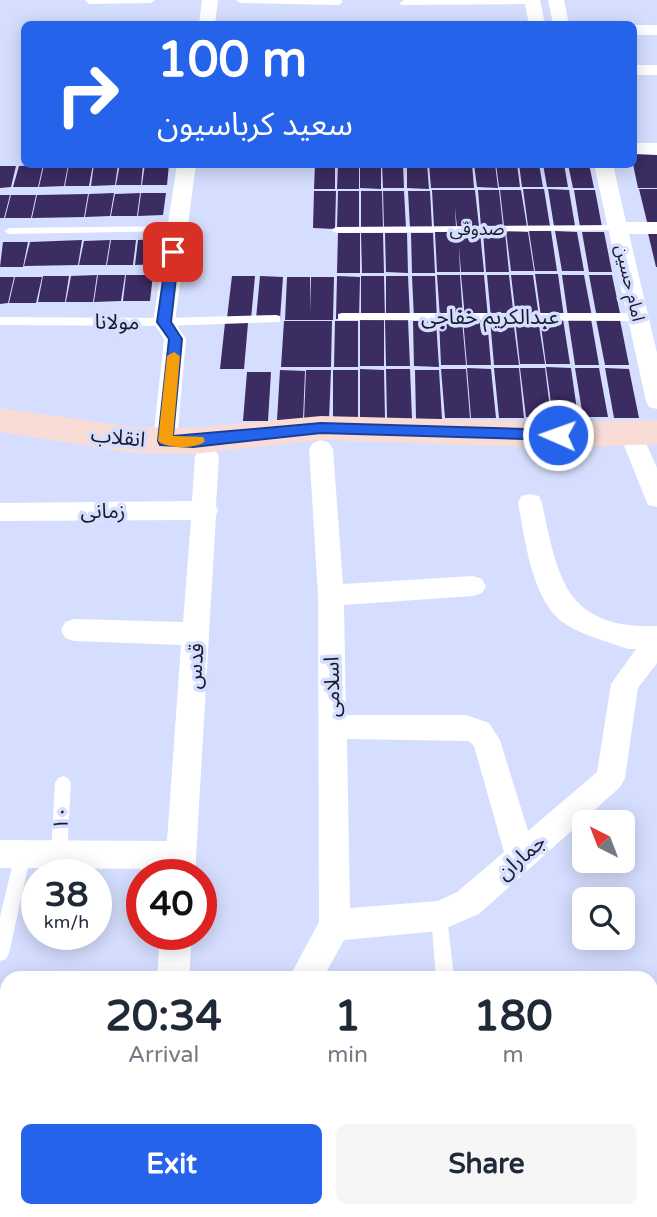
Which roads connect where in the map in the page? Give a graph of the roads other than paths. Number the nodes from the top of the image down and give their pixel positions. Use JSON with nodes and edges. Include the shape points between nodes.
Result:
{"nodes":[{"id":1,"x":150,"y":0,"type":"edge"},
{"id":2,"x":210,"y":0,"type":"edge"},
{"id":3,"x":240,"y":0,"type":"edge"},
{"id":4,"x":532,"y":0,"type":"edge"},
{"id":5,"x":556,"y":0,"type":"edge"},
{"id":6,"x":89,"y":1,"type":"edge"},
{"id":7,"x":339,"y":2,"type":"dead end"},
{"id":8,"x":404,"y":3,"type":"dead end"},
{"id":9,"x":207,"y":21,"type":"edge"},
{"id":10,"x":536,"y":21,"type":"edge"},
{"id":11,"x":560,"y":21,"type":"edge"},
{"id":12,"x":637,"y":30,"type":"edge"},
{"id":13,"x":657,"y":30,"type":"edge"},
{"id":14,"x":637,"y":70,"type":"edge"},
{"id":15,"x":657,"y":70,"type":"edge"},
{"id":16,"x":637,"y":149,"type":"edge"},
{"id":17,"x":657,"y":149,"type":"edge"},
{"id":18,"x":186,"y":168,"type":"edge"},
{"id":19,"x":604,"y":168,"type":"edge"},
{"id":20,"x":618,"y":228,"type":"junction"},
{"id":21,"x":657,"y":228,"type":"edge"},
{"id":22,"x":177,"y":229,"type":"junction"},
{"id":23,"x":336,"y":230,"type":"dead end"},
{"id":24,"x":9,"y":231,"type":"dead end"},
{"id":25,"x":342,"y":317,"type":"dead end"},
{"id":26,"x":647,"y":317,"type":"edge"},
{"id":27,"x":276,"y":319,"type":"dead end"},
{"id":28,"x":0,"y":321,"type":"edge"},
{"id":29,"x":164,"y":322,"type":"junction"},
{"id":30,"x":657,"y":401,"type":"edge"},
{"id":31,"x":0,"y":420,"type":"edge"},
{"id":32,"x":644,"y":432,"type":"edge"},
{"id":33,"x":165,"y":441,"type":"junction"},
{"id":34,"x":321,"y":449,"type":"dead end"},
{"id":35,"x":207,"y":456,"type":"dead end"},
{"id":36,"x":657,"y":498,"type":"edge"},
{"id":37,"x":530,"y":503,"type":"dead end"},
{"id":38,"x":206,"y":510,"type":"junction"},
{"id":39,"x":0,"y":512,"type":"edge"},
{"id":40,"x":473,"y":586,"type":"dead end"},
{"id":41,"x":331,"y":595,"type":"junction"},
{"id":42,"x":74,"y":631,"type":"dead end"},
{"id":43,"x":197,"y":634,"type":"junction"},
{"id":44,"x":657,"y":640,"type":"edge"},
{"id":45,"x":333,"y":727,"type":"junction"},
{"id":46,"x":64,"y":782,"type":"dead end"},
{"id":47,"x":12,"y":854,"type":"edge"},
{"id":48,"x":59,"y":854,"type":"junction"},
{"id":49,"x":521,"y":857,"type":"junction"},
{"id":50,"x":181,"y":859,"type":"edge"},
{"id":51,"x":126,"y":860,"type":"edge"},
{"id":52,"x":439,"y":916,"type":"junction"},
{"id":53,"x":335,"y":925,"type":"junction"},
{"id":54,"x":175,"y":950,"type":"edge"},
{"id":55,"x":0,"y":953,"type":"edge"},
{"id":56,"x":173,"y":971,"type":"edge"},
{"id":57,"x":309,"y":971,"type":"edge"},
{"id":58,"x":444,"y":971,"type":"edge"}],
"edges":[{"from":1,"to":6,"type":"lane"},
{"from":2,"to":9,"type":"street"},
{"from":3,"to":7,"type":"lane"},
{"from":4,"to":8,"type":"lane"},
{"from":4,"to":10,"type":"street"},
{"from":5,"to":11,"type":"street"},
{"from":12,"to":13,"type":"street"},
{"from":14,"to":15,"type":"street"},
{"from":16,"to":17,"type":"street"},
{"from":18,"to":22,"type":"street"},
{"from":19,"to":20,"type":"street","name":"امام حسین"},
{"from":20,"to":21,"type":"street"},
{"from":20,"to":23,"type":"lane","name":"صدوقی"},
{"from":20,"to":26,"type":"street","name":"امام حسین"},
{"from":22,"to":24,"type":"lane"},
{"from":22,"to":29,"type":"street"},
{"from":25,"to":26,"type":"lane","name":"عبدالکریم خفاجی"},
{"from":26,"to":30,"type":"street","name":"امام حسین"},
{"from":27,"to":29,"type":"lane","name":"مولانا"},
{"from":28,"to":29,"type":"lane","name":"مولانا"},
{"from":29,"to":33,"type":"street","via":[[175,339]]},
{"from":31,"to":33,"type":"street","name":"انقلاب"},
{"from":32,"to":33,"type":"street","name":"انقلاب","via":[[558,435],[321,428]]},
{"from":32,"to":36,"type":"street"},
{"from":34,"to":41,"type":"street","name":"اسلامی"},
{"from":35,"to":38,"type":"street","name":"قدس"},
{"from":37,"to":44,"type":"street","via":[[555,597],[575,617],[628,638]]},
{"from":38,"to":39,"type":"street","name":"زمانی"},
{"from":38,"to":43,"type":"street","name":"قدس"},
{"from":40,"to":41,"type":"street"},
{"from":41,"to":45,"type":"street","name":"اسلامی"},
{"from":42,"to":43,"type":"street"},
{"from":43,"to":50,"type":"street","name":"قدس"},
{"from":44,"to":49,"type":"street","name":"جماران","via":[[625,684],[610,778]]},
{"from":45,"to":49,"type":"street","via":[[466,727],[479,732],[486,740]]},
{"from":45,"to":53,"type":"street","name":"اسلامی"},
{"from":46,"to":48,"type":"lane","name":"۱۰"},
{"from":47,"to":48,"type":"street"},
{"from":47,"to":55,"type":"lane"},
{"from":48,"to":51,"type":"street"},
{"from":49,"to":52,"type":"street","name":"جماران","via":[[468,903]]},
{"from":52,"to":53,"type":"street","name":"جماران"},
{"from":52,"to":58,"type":"lane"},
{"from":53,"to":57,"type":"street"},
{"from":54,"to":56,"type":"street"}]}
